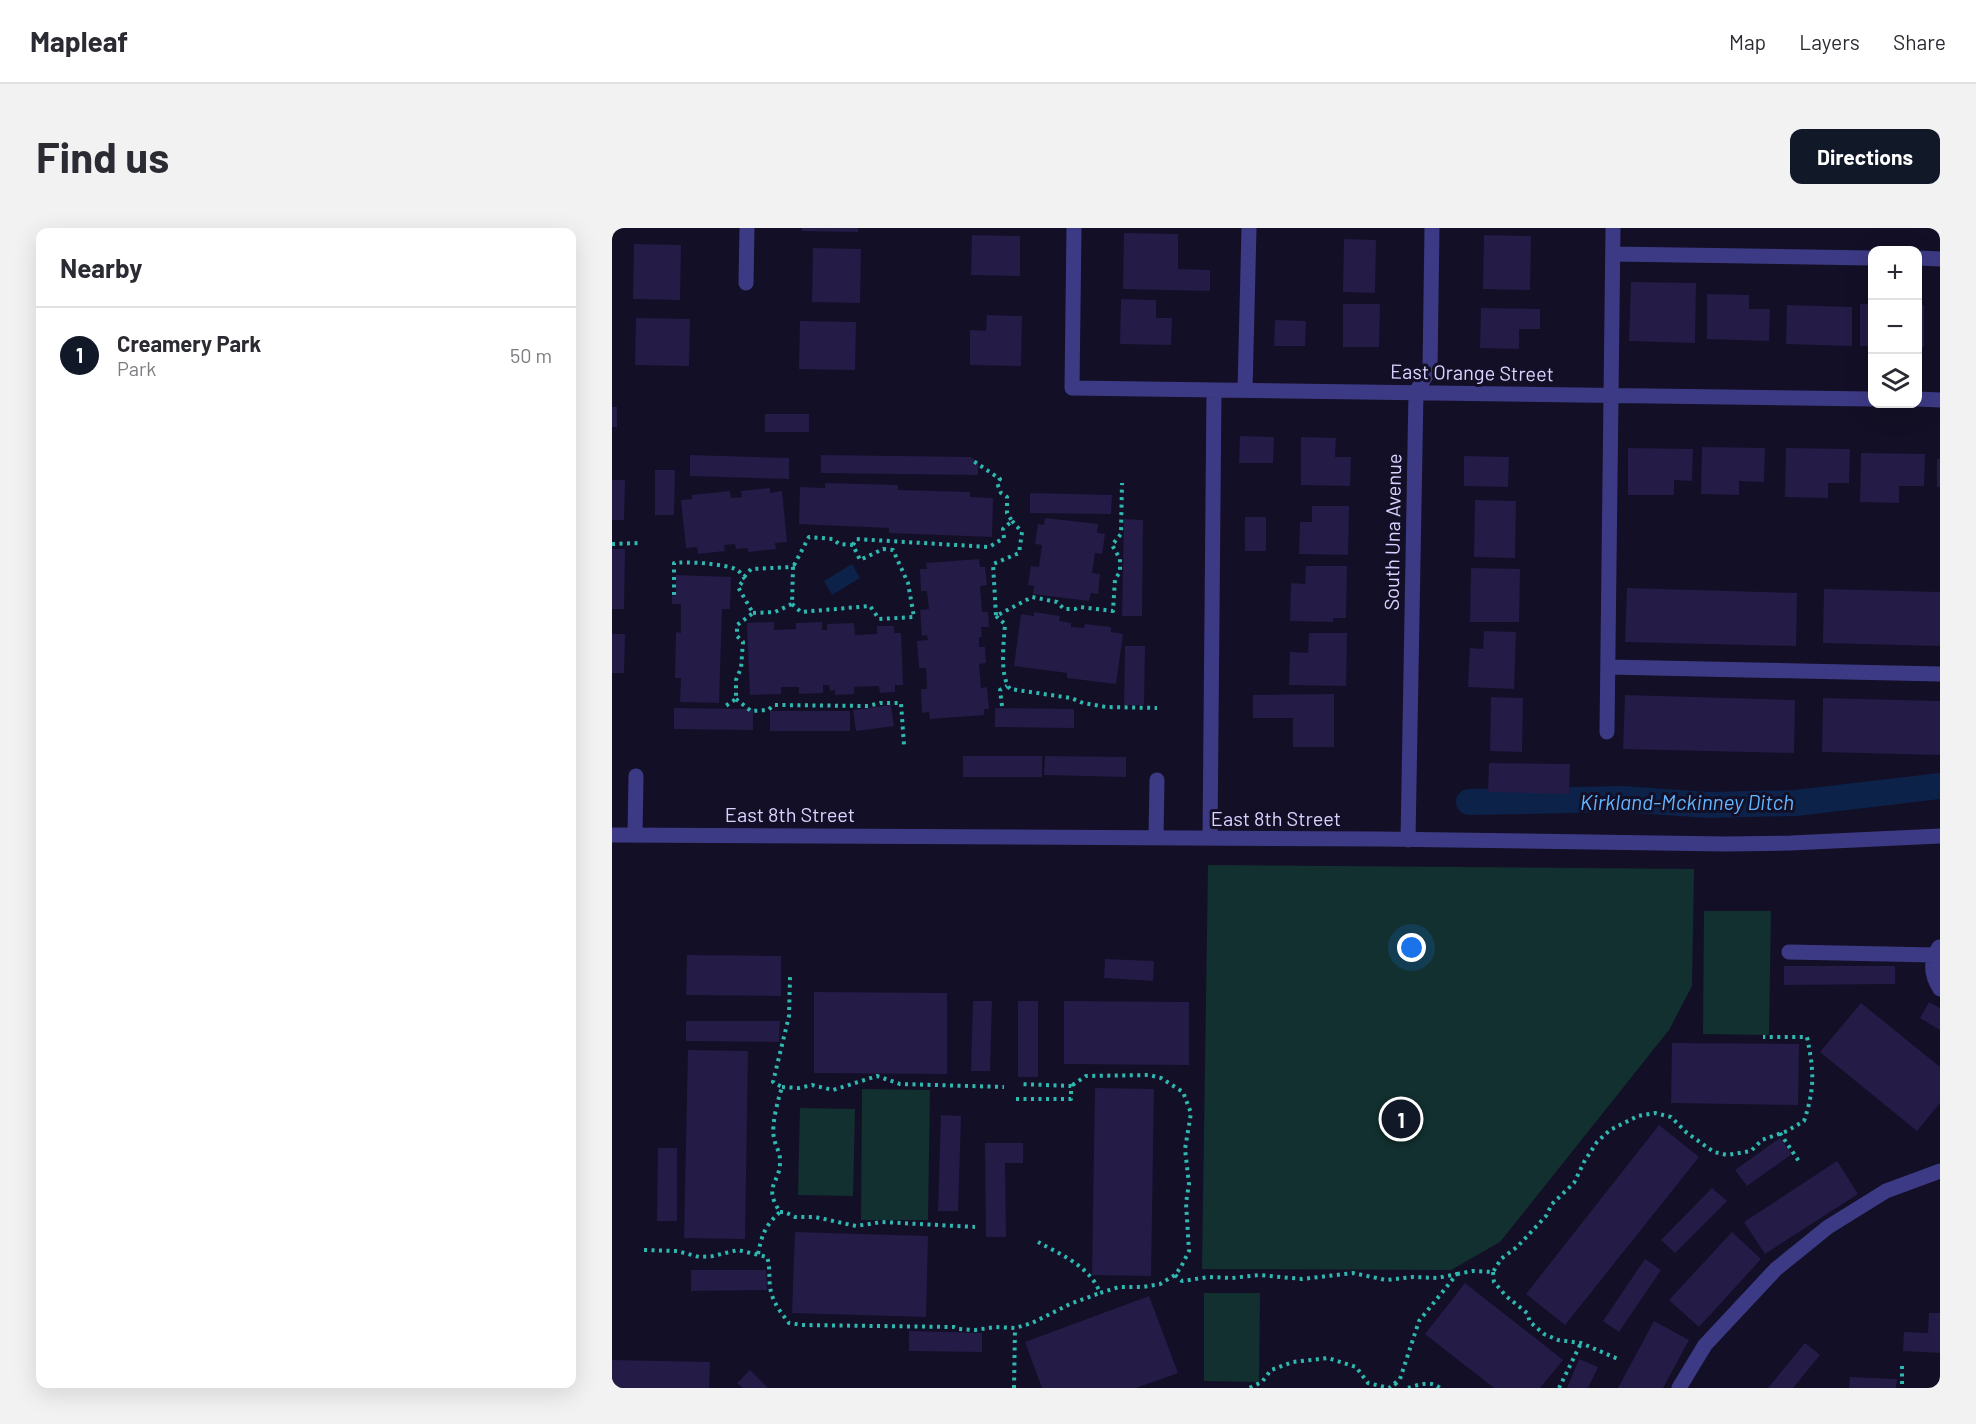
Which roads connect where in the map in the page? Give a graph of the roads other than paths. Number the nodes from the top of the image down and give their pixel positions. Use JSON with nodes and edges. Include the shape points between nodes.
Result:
{"nodes":[{"id":1,"x":747,"y":228,"type":"edge"},
{"id":2,"x":1074,"y":228,"type":"edge"},
{"id":3,"x":1249,"y":228,"type":"edge"},
{"id":4,"x":1432,"y":228,"type":"edge"},
{"id":5,"x":1613,"y":228,"type":"edge"},
{"id":6,"x":1613,"y":254,"type":"junction"},
{"id":7,"x":1868,"y":258,"type":"edge"},
{"id":8,"x":1922,"y":258,"type":"edge"},
{"id":9,"x":1940,"y":259,"type":"edge"},
{"id":10,"x":746,"y":283,"type":"dead end"},
{"id":11,"x":1214,"y":390,"type":"junction"},
{"id":12,"x":1245,"y":390,"type":"junction"},
{"id":13,"x":1416,"y":392,"type":"junction"},
{"id":14,"x":1611,"y":395,"type":"junction"},
{"id":15,"x":1868,"y":399,"type":"edge"},
{"id":16,"x":1922,"y":399,"type":"edge"},
{"id":17,"x":1940,"y":400,"type":"edge"},
{"id":18,"x":1608,"y":667,"type":"junction"},
{"id":19,"x":1940,"y":674,"type":"edge"},
{"id":20,"x":1607,"y":732,"type":"dead end"},
{"id":21,"x":636,"y":776,"type":"dead end"},
{"id":22,"x":1156,"y":780,"type":"dead end"},
{"id":23,"x":612,"y":835,"type":"edge"},
{"id":24,"x":635,"y":835,"type":"junction"},
{"id":25,"x":1940,"y":836,"type":"edge"},
{"id":26,"x":1156,"y":838,"type":"junction"},
{"id":27,"x":1210,"y":838,"type":"junction"},
{"id":28,"x":1408,"y":840,"type":"junction"},
{"id":29,"x":1938,"y":951,"type":"edge"},
{"id":30,"x":1789,"y":952,"type":"dead end"},
{"id":31,"x":1940,"y":989,"type":"edge"},
{"id":32,"x":1940,"y":1171,"type":"edge"},
{"id":33,"x":1679,"y":1388,"type":"edge"}],
"edges":[{"from":1,"to":10,"type":"street"},
{"from":2,"to":11,"type":"street","name":"East Orange Street","via":[[1072,388]]},
{"from":3,"to":12,"type":"street"},
{"from":4,"to":13,"type":"street","name":"South Una Avenue","via":[[1430,369]]},
{"from":5,"to":6,"type":"street"},
{"from":6,"to":7,"type":"street"},
{"from":6,"to":14,"type":"street"},
{"from":8,"to":9,"type":"street"},
{"from":11,"to":12,"type":"street","name":"East Orange Street"},
{"from":11,"to":27,"type":"street"},
{"from":12,"to":13,"type":"street","name":"East Orange Street"},
{"from":13,"to":14,"type":"street","name":"East Orange Street"},
{"from":13,"to":28,"type":"street","name":"South Una Avenue"},
{"from":14,"to":15,"type":"street","name":"East Orange Street"},
{"from":14,"to":18,"type":"street"},
{"from":16,"to":17,"type":"street"},
{"from":18,"to":19,"type":"street"},
{"from":18,"to":20,"type":"street"},
{"from":21,"to":24,"type":"street"},
{"from":22,"to":26,"type":"street"},
{"from":23,"to":24,"type":"street","name":"East 8th Street"},
{"from":24,"to":26,"type":"street","name":"East 8th Street"},
{"from":25,"to":28,"type":"street","name":"East 8th Street","via":[[1791,843]]},
{"from":26,"to":27,"type":"street","name":"East 8th Street"},
{"from":27,"to":28,"type":"street","name":"East 8th Street"},
{"from":29,"to":30,"type":"street"},
{"from":29,"to":31,"type":"street","via":[[1932,970]]},
{"from":32,"to":33,"type":"street","via":[[1886,1191],[1828,1227],[1776,1269],[1705,1345]]}]}
